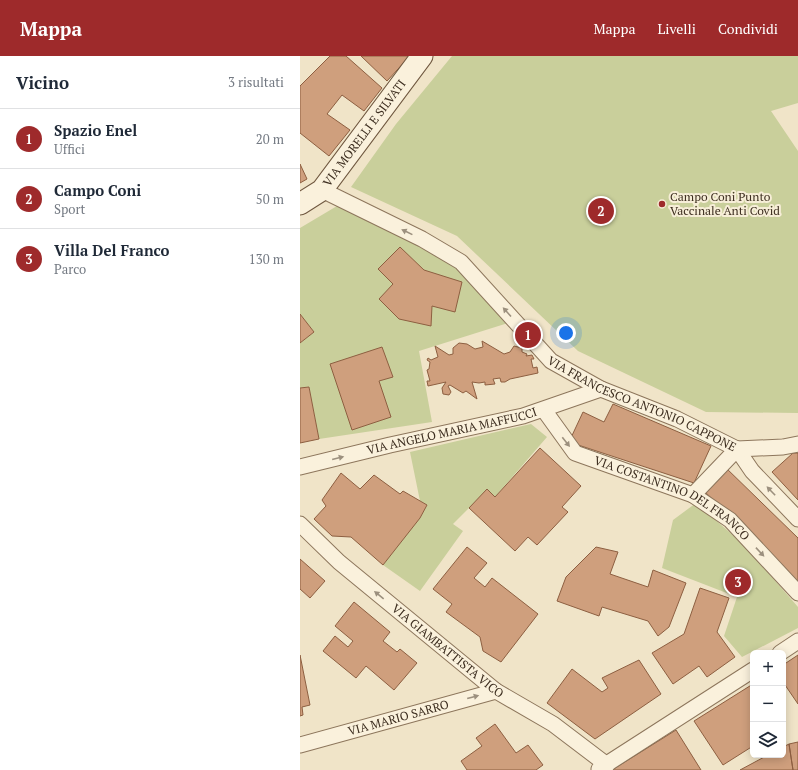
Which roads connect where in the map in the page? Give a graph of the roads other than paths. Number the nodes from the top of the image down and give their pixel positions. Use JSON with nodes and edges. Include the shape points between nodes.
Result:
{"nodes":[{"id":1,"x":422,"y":56,"type":"edge"},
{"id":2,"x":322,"y":190,"type":"junction"},
{"id":3,"x":300,"y":204,"type":"edge"},
{"id":4,"x":601,"y":389,"type":"junction"},
{"id":5,"x":544,"y":410,"type":"junction"},
{"id":6,"x":798,"y":444,"type":"edge"},
{"id":7,"x":737,"y":449,"type":"junction"},
{"id":8,"x":300,"y":467,"type":"edge"},
{"id":9,"x":693,"y":495,"type":"junction"},
{"id":10,"x":798,"y":519,"type":"edge"},
{"id":11,"x":300,"y":524,"type":"edge"},
{"id":12,"x":798,"y":593,"type":"edge"},
{"id":13,"x":798,"y":641,"type":"edge"},
{"id":14,"x":784,"y":650,"type":"edge"},
{"id":15,"x":750,"y":672,"type":"edge"},
{"id":16,"x":496,"y":691,"type":"junction"},
{"id":17,"x":300,"y":745,"type":"edge"},
{"id":18,"x":602,"y":767,"type":"edge"}],
"edges":[{"from":1,"to":2,"type":"main road","name":"VIA MORELLI E SILVATI"},
{"from":2,"to":3,"type":"main road","name":"VIA MORELLI E SILVATI"},
{"from":4,"to":2,"type":"street","name":"VIA FRANCESCO ANTONIO CAPPONE","one_way":true,"via":[[551,361],[461,262],[422,239]]},
{"from":4,"to":5,"type":"street","name":"VIA ANGELO MARIA MAFFUCCI"},
{"from":4,"to":7,"type":"street","name":"VIA FRANCESCO ANTONIO CAPPONE","via":[[677,419]]},
{"from":8,"to":5,"type":"street","name":"VIA ANGELO MARIA MAFFUCCI","one_way":true},
{"from":5,"to":9,"type":"street","name":"VIA COSTANTINO DEL FRANCO","one_way":true,"via":[[574,453]]},
{"from":6,"to":7,"type":"street"},
{"from":7,"to":9,"type":"street"},
{"from":10,"to":7,"type":"street","name":"VIA FRANCESCO ANTONIO CAPPONE","one_way":true,"via":[[752,471]]},
{"from":9,"to":12,"type":"street","name":"VIA COSTANTINO DEL FRANCO","one_way":true,"via":[[730,520]]},
{"from":16,"to":11,"type":"street","name":"VIA GIAMBATTISTA VICO","one_way":true,"via":[[339,562]]},
{"from":13,"to":14,"type":"street"},
{"from":15,"to":18,"type":"street"},
{"from":17,"to":16,"type":"street","name":"VIA MARIO SARRO","one_way":true},
{"from":16,"to":18,"type":"street","name":"VIA GIAMBATTISTA VICO","via":[[553,724]]}]}
